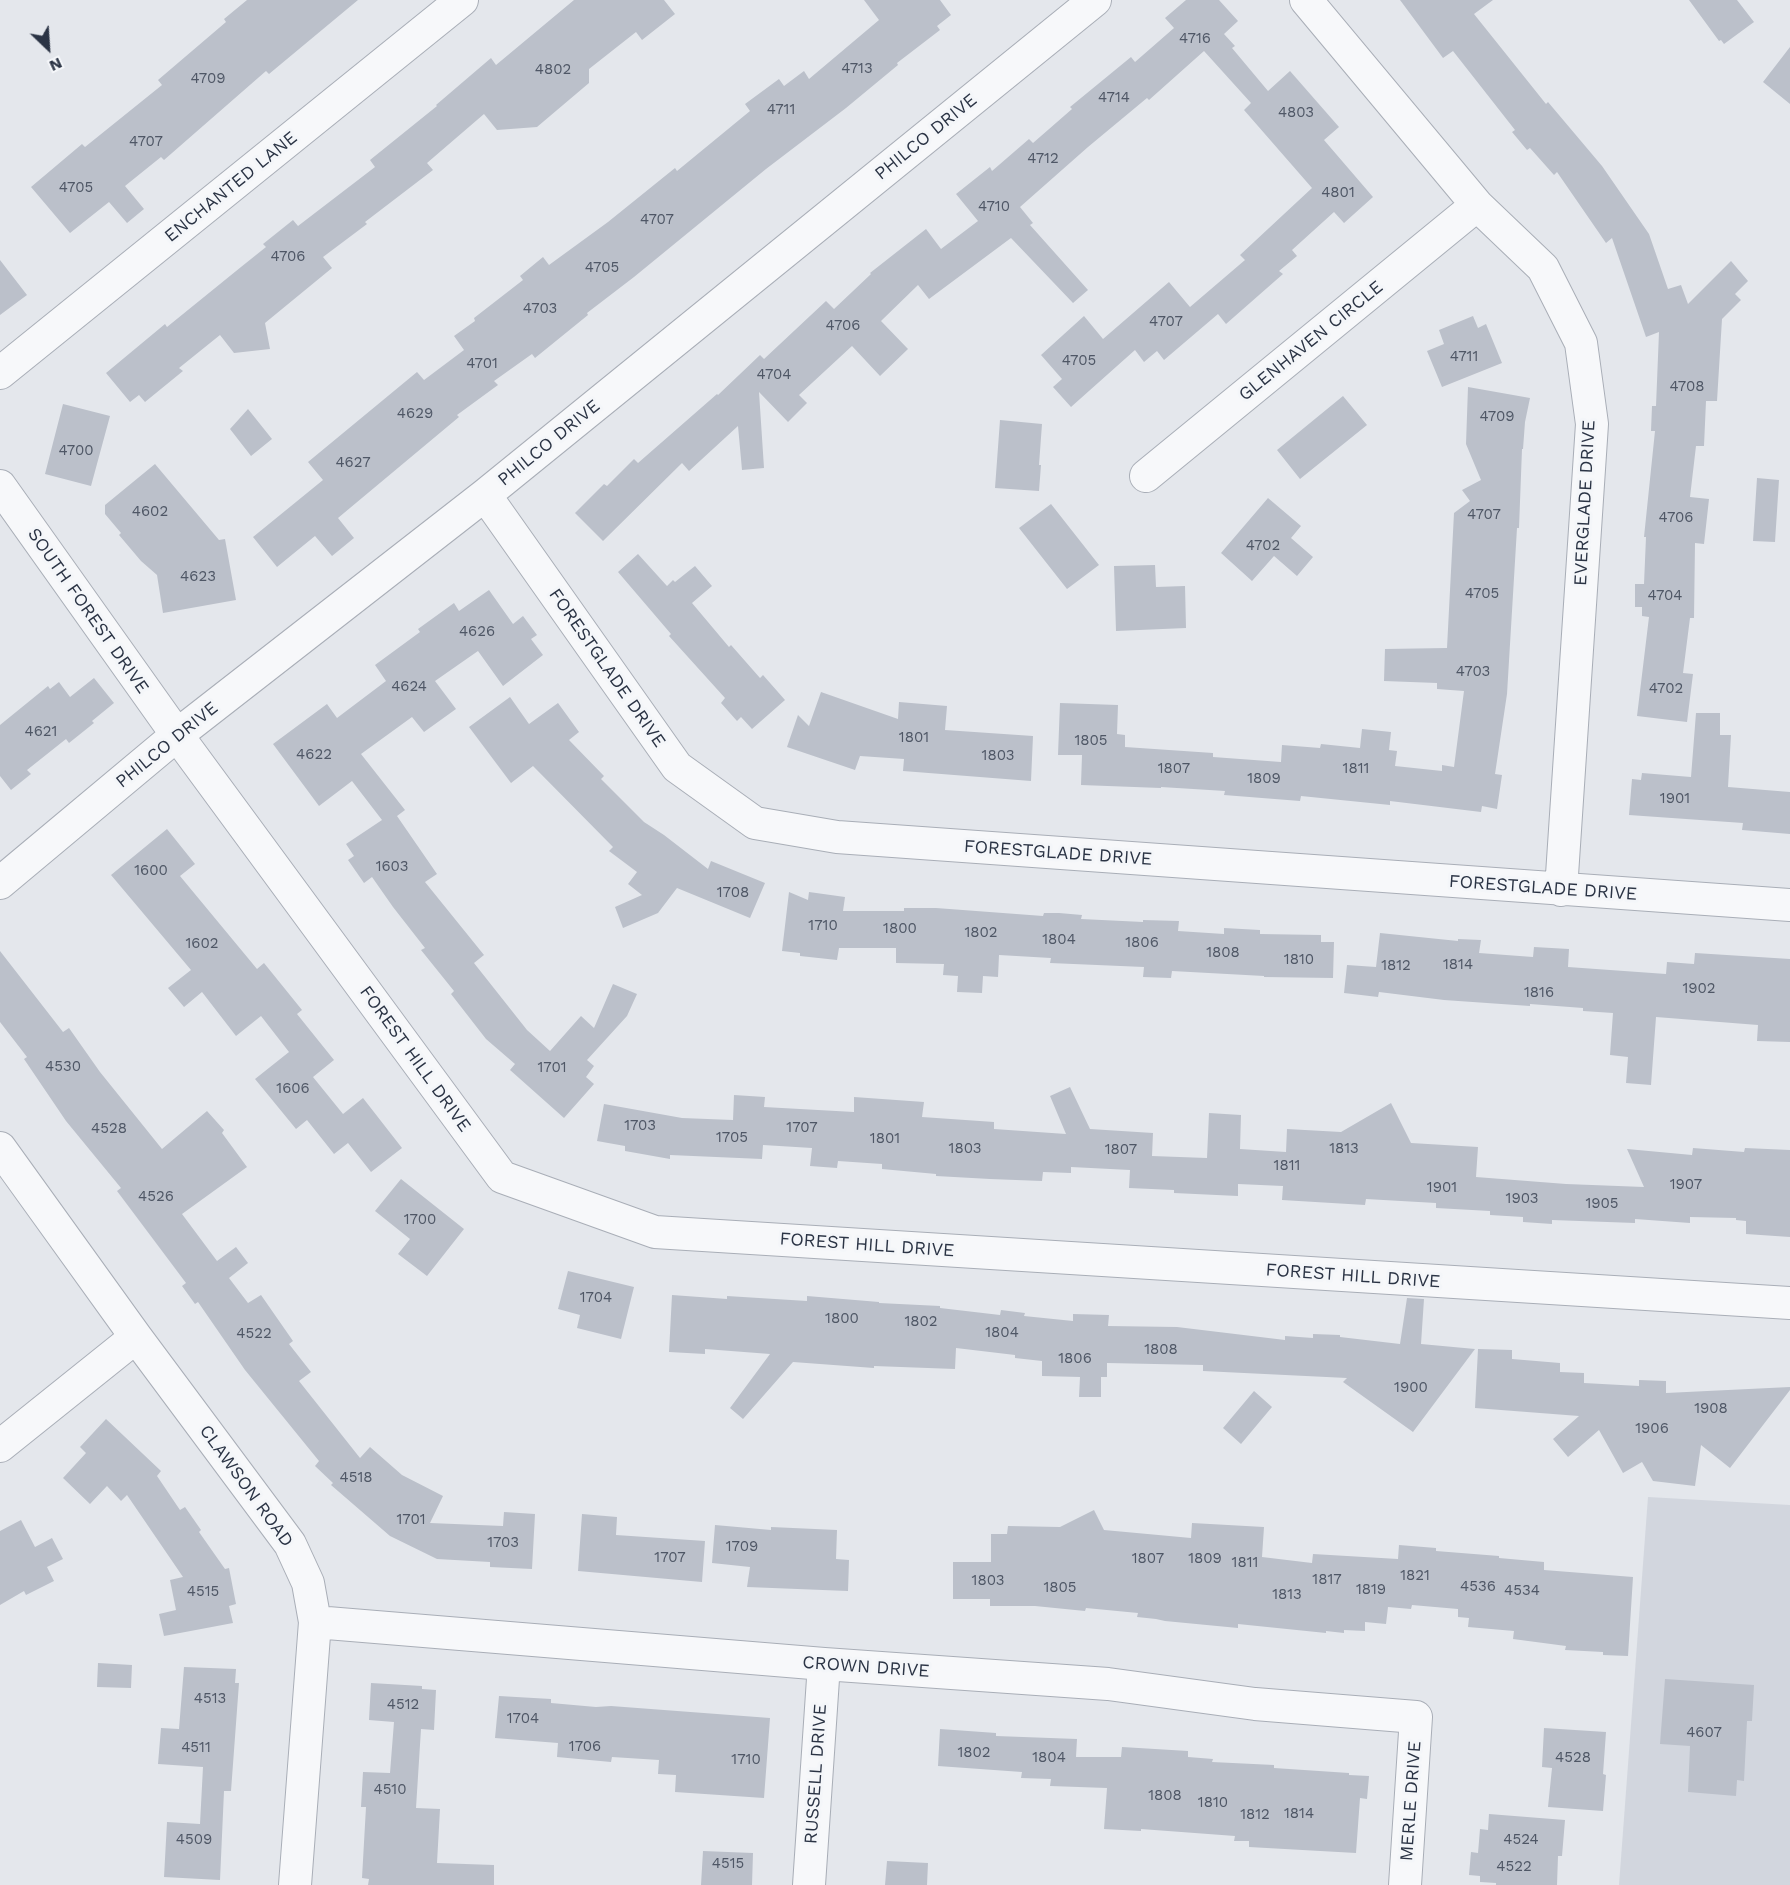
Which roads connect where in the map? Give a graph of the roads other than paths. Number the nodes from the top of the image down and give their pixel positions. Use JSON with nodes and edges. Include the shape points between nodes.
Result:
{"nodes":[{"id":1,"x":462,"y":0,"type":"edge"},
{"id":2,"x":1095,"y":0,"type":"edge"},
{"id":3,"x":1306,"y":0,"type":"edge"},
{"id":4,"x":1477,"y":205,"type":"junction"},
{"id":5,"x":0,"y":374,"type":"edge"},
{"id":6,"x":1146,"y":476,"type":"dead end"},
{"id":7,"x":0,"y":486,"type":"edge"},
{"id":8,"x":485,"y":495,"type":"junction"},
{"id":9,"x":177,"y":735,"type":"junction"},
{"id":10,"x":0,"y":883,"type":"edge"},
{"id":11,"x":1561,"y":890,"type":"junction"},
{"id":12,"x":1790,"y":905,"type":"edge"},
{"id":13,"x":0,"y":1148,"type":"edge"},
{"id":14,"x":1790,"y":1304,"type":"edge"},
{"id":15,"x":136,"y":1337,"type":"junction"},
{"id":16,"x":0,"y":1446,"type":"edge"},
{"id":17,"x":315,"y":1622,"type":"junction"},
{"id":18,"x":824,"y":1664,"type":"junction"},
{"id":19,"x":1416,"y":1717,"type":"joint"},
{"id":20,"x":295,"y":1885,"type":"edge"},
{"id":21,"x":809,"y":1885,"type":"edge"},
{"id":22,"x":1405,"y":1885,"type":"edge"}],
"edges":[{"from":1,"to":5,"type":"street","name":"ENCHANTED LANE"},
{"from":2,"to":8,"type":"street","name":"PHILCO DRIVE"},
{"from":3,"to":4,"type":"street","name":"EVERGLADE DRIVE"},
{"from":4,"to":6,"type":"street","name":"GLENHAVEN CIRCLE"},
{"from":4,"to":11,"type":"street","name":"EVERGLADE DRIVE","via":[[1543,268],[1581,343],[1592,424]]},
{"from":7,"to":9,"type":"street","name":"SOUTH FOREST DRIVE"},
{"from":8,"to":9,"type":"street","name":"PHILCO DRIVE"},
{"from":8,"to":11,"type":"street","name":"FORESTGLADE DRIVE","via":[[678,767],[755,823],[837,837]]},
{"from":9,"to":10,"type":"street","name":"PHILCO DRIVE"},
{"from":9,"to":14,"type":"street","name":"FOREST HILL DRIVE","via":[[502,1177],[655,1232]]},
{"from":11,"to":12,"type":"street","name":"FORESTGLADE DRIVE"},
{"from":13,"to":15,"type":"street","name":"CLAWSON ROAD"},
{"from":15,"to":16,"type":"street"},
{"from":15,"to":17,"type":"street","name":"CLAWSON ROAD","via":[[290,1544],[308,1583]]},
{"from":17,"to":18,"type":"street","name":"CROWN DRIVE"},
{"from":17,"to":20,"type":"street","name":"CLAWSON ROAD"},
{"from":18,"to":19,"type":"street","name":"CROWN DRIVE","via":[[1108,1684],[1255,1704]]},
{"from":18,"to":21,"type":"street","name":"RUSSELL DRIVE"},
{"from":19,"to":22,"type":"street","name":"MERLE DRIVE"}]}
